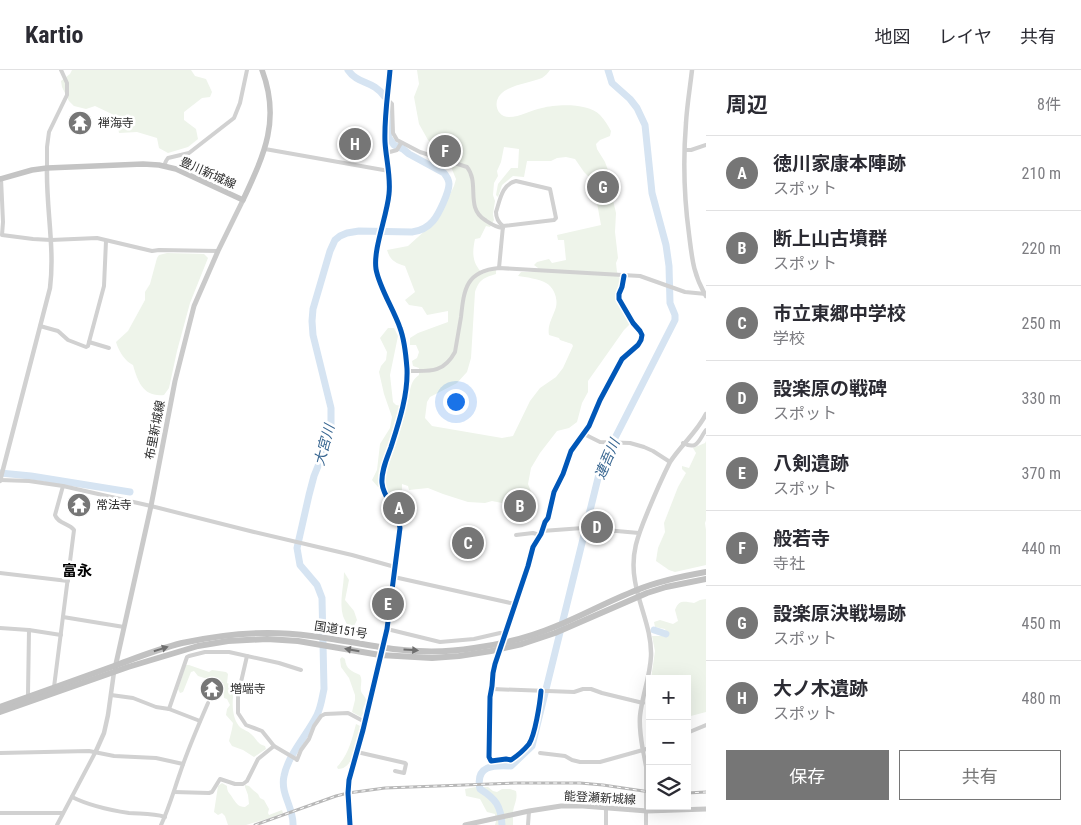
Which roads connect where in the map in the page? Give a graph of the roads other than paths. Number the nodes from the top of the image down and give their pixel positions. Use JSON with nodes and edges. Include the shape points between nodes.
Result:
{"nodes":[{"id":1,"x":60,"y":70,"type":"edge"},
{"id":2,"x":247,"y":70,"type":"edge"},
{"id":3,"x":262,"y":70,"type":"edge"},
{"id":4,"x":390,"y":70,"type":"edge"},
{"id":5,"x":692,"y":70,"type":"edge"},
{"id":6,"x":387,"y":99,"type":"junction"},
{"id":7,"x":400,"y":143,"type":"junction"},
{"id":8,"x":706,"y":145,"type":"edge"},
{"id":9,"x":265,"y":149,"type":"junction"},
{"id":10,"x":685,"y":150,"type":"junction"},
{"id":11,"x":386,"y":154,"type":"junction"},
{"id":12,"x":164,"y":166,"type":"junction"},
{"id":13,"x":47,"y":168,"type":"junction"},
{"id":14,"x":389,"y":171,"type":"junction"},
{"id":15,"x":0,"y":179,"type":"edge"},
{"id":16,"x":243,"y":200,"type":"junction"},
{"id":17,"x":503,"y":227,"type":"junction"},
{"id":18,"x":1,"y":234,"type":"edge"},
{"id":19,"x":51,"y":240,"type":"junction"},
{"id":20,"x":106,"y":241,"type":"junction"},
{"id":21,"x":218,"y":251,"type":"junction"},
{"id":22,"x":500,"y":268,"type":"junction"},
{"id":23,"x":624,"y":276,"type":"junction"},
{"id":24,"x":706,"y":295,"type":"edge"},
{"id":25,"x":40,"y":326,"type":"junction"},
{"id":26,"x":89,"y":342,"type":"junction"},
{"id":27,"x":109,"y":348,"type":"dead end"},
{"id":28,"x":407,"y":371,"type":"junction"},
{"id":29,"x":706,"y":414,"type":"edge"},
{"id":30,"x":706,"y":430,"type":"edge"},
{"id":31,"x":584,"y":434,"type":"junction"},
{"id":32,"x":683,"y":443,"type":"junction"},
{"id":33,"x":670,"y":462,"type":"junction"},
{"id":34,"x":1,"y":479,"type":"edge"},
{"id":35,"x":64,"y":486,"type":"junction"},
{"id":36,"x":151,"y":506,"type":"junction"},
{"id":37,"x":394,"y":510,"type":"joint"},
{"id":38,"x":541,"y":533,"type":"junction"},
{"id":39,"x":639,"y":533,"type":"junction"},
{"id":40,"x":516,"y":535,"type":"dead end"},
{"id":41,"x":395,"y":567,"type":"junction"},
{"id":42,"x":706,"y":572,"type":"edge"},
{"id":43,"x":0,"y":573,"type":"edge"},
{"id":44,"x":394,"y":577,"type":"junction"},
{"id":45,"x":706,"y":578,"type":"edge"},
{"id":46,"x":68,"y":581,"type":"junction"},
{"id":47,"x":638,"y":593,"type":"junction"},
{"id":48,"x":515,"y":604,"type":"junction"},
{"id":49,"x":63,"y":617,"type":"junction"},
{"id":50,"x":124,"y":626,"type":"junction"},
{"id":51,"x":0,"y":628,"type":"edge"},
{"id":52,"x":387,"y":629,"type":"junction"},
{"id":53,"x":29,"y":630,"type":"junction"},
{"id":54,"x":556,"y":630,"type":"junction"},
{"id":55,"x":61,"y":635,"type":"junction"},
{"id":56,"x":329,"y":642,"type":"junction"},
{"id":57,"x":382,"y":648,"type":"junction"},
{"id":58,"x":380,"y":655,"type":"junction"},
{"id":59,"x":498,"y":655,"type":"dead end"},
{"id":60,"x":247,"y":656,"type":"junction"},
{"id":61,"x":115,"y":669,"type":"junction"},
{"id":62,"x":301,"y":670,"type":"dead end"},
{"id":63,"x":54,"y":687,"type":"junction"},
{"id":64,"x":492,"y":689,"type":"junction"},
{"id":65,"x":542,"y":691,"type":"junction"},
{"id":66,"x":30,"y":696,"type":"junction"},
{"id":67,"x":111,"y":696,"type":"junction"},
{"id":68,"x":208,"y":703,"type":"dead end"},
{"id":69,"x":643,"y":703,"type":"junction"},
{"id":70,"x":0,"y":706,"type":"edge"},
{"id":71,"x":169,"y":708,"type":"junction"},
{"id":72,"x":0,"y":712,"type":"edge"},
{"id":73,"x":200,"y":721,"type":"junction"},
{"id":74,"x":365,"y":722,"type":"junction"},
{"id":75,"x":706,"y":725,"type":"edge"},
{"id":76,"x":691,"y":731,"type":"edge"},
{"id":77,"x":274,"y":746,"type":"junction"},
{"id":78,"x":646,"y":750,"type":"edge"},
{"id":79,"x":643,"y":751,"type":"junction"},
{"id":80,"x":96,"y":752,"type":"junction"},
{"id":81,"x":357,"y":752,"type":"junction"},
{"id":82,"x":0,"y":753,"type":"edge"},
{"id":83,"x":540,"y":753,"type":"dead end"},
{"id":84,"x":397,"y":761,"type":"junction"},
{"id":85,"x":183,"y":764,"type":"junction"},
{"id":86,"x":174,"y":792,"type":"junction"},
{"id":87,"x":72,"y":797,"type":"junction"},
{"id":88,"x":606,"y":808,"type":"junction"},
{"id":89,"x":706,"y":809,"type":"edge"},
{"id":90,"x":529,"y":811,"type":"junction"},
{"id":91,"x":647,"y":811,"type":"junction"},
{"id":92,"x":64,"y":812,"type":"junction"},
{"id":93,"x":0,"y":813,"type":"edge"},
{"id":94,"x":165,"y":818,"type":"junction"},
{"id":95,"x":57,"y":825,"type":"edge"},
{"id":96,"x":162,"y":825,"type":"edge"},
{"id":97,"x":350,"y":825,"type":"edge"},
{"id":98,"x":465,"y":825,"type":"edge"},
{"id":99,"x":528,"y":825,"type":"edge"},
{"id":100,"x":606,"y":825,"type":"edge"},
{"id":101,"x":646,"y":825,"type":"edge"}],
"edges":[{"from":1,"to":13,"type":"street","via":[[67,83],[66,95],[50,132]]},
{"from":2,"to":12,"type":"street","via":[[234,118],[189,153],[168,158]]},
{"from":3,"to":9,"type":"main road","name":"豊川新城線","via":[[270,107]]},
{"from":4,"to":6,"type":"street"},
{"from":5,"to":10,"type":"street"},
{"from":6,"to":7,"type":"street","via":[[392,104],[394,136]]},
{"from":6,"to":11,"type":"street"},
{"from":7,"to":11,"type":"street","via":[[397,150]]},
{"from":7,"to":17,"type":"street","via":[[467,167],[473,180],[476,212],[495,227]]},
{"from":8,"to":10,"type":"street"},
{"from":9,"to":14,"type":"street"},
{"from":9,"to":16,"type":"main road","name":"豊川新城線"},
{"from":10,"to":24,"type":"street","via":[[686,211],[692,260]]},
{"from":11,"to":14,"type":"street"},
{"from":12,"to":13,"type":"main road","name":"豊川新城線"},
{"from":12,"to":16,"type":"main road","name":"豊川新城線"},
{"from":13,"to":15,"type":"main road","name":"豊川新城線"},
{"from":13,"to":19,"type":"street"},
{"from":14,"to":28,"type":"street","via":[[389,195],[376,268],[400,328]]},
{"from":15,"to":18,"type":"street"},
{"from":16,"to":21,"type":"main road","name":"布里新城線"},
{"from":17,"to":17,"type":"street","via":[[554,220],[550,189],[516,181],[505,187],[496,212]]},
{"from":17,"to":22,"type":"street"},
{"from":18,"to":19,"type":"street"},
{"from":19,"to":20,"type":"street","via":[[97,238]]},
{"from":19,"to":25,"type":"street","via":[[51,281]]},
{"from":20,"to":21,"type":"street","via":[[152,251]]},
{"from":20,"to":26,"type":"street","via":[[104,286]]},
{"from":21,"to":36,"type":"main road","name":"布里新城線","via":[[194,306],[175,381]]},
{"from":22,"to":23,"type":"street"},
{"from":22,"to":28,"type":"street","via":[[477,275],[464,292],[459,334],[450,361],[440,369]]},
{"from":23,"to":24,"type":"street","via":[[643,277],[685,292]]},
{"from":23,"to":31,"type":"street","via":[[619,299],[640,331],[641,340],[622,359]]},
{"from":25,"to":26,"type":"street","via":[[58,331],[68,340],[86,347]]},
{"from":25,"to":34,"type":"street"},
{"from":26,"to":27,"type":"street"},
{"from":28,"to":37,"type":"street","via":[[398,425],[382,476],[383,490]]},
{"from":29,"to":32,"type":"street"},
{"from":30,"to":32,"type":"street","via":[[697,444]]},
{"from":31,"to":33,"type":"street","via":[[600,442],[644,447]]},
{"from":31,"to":38,"type":"street","via":[[571,451]]},
{"from":32,"to":33,"type":"street"},
{"from":33,"to":39,"type":"street"},
{"from":34,"to":35,"type":"street"},
{"from":35,"to":36,"type":"street"},
{"from":35,"to":46,"type":"street","via":[[55,515],[57,520],[74,530]]},
{"from":36,"to":41,"type":"street"},
{"from":36,"to":50,"type":"main road","name":"布里新城線"},
{"from":37,"to":41,"type":"street","via":[[400,528]]},
{"from":38,"to":39,"type":"street","via":[[589,528]]},
{"from":38,"to":40,"type":"street"},
{"from":38,"to":48,"type":"street","via":[[533,547]]},
{"from":39,"to":47,"type":"street","via":[[633,558]]},
{"from":41,"to":44,"type":"street"},
{"from":42,"to":47,"type":"highway","name":"国道151号","via":[[663,581]]},
{"from":43,"to":46,"type":"street"},
{"from":44,"to":48,"type":"street"},
{"from":44,"to":52,"type":"street"},
{"from":45,"to":47,"type":"highway","name":"国道151号"},
{"from":46,"to":49,"type":"street"},
{"from":47,"to":54,"type":"highway","name":"国道151号"},
{"from":47,"to":69,"type":"street","via":[[650,638],[651,655]]},
{"from":48,"to":52,"type":"street","via":[[504,636],[500,633],[440,642]]},
{"from":49,"to":50,"type":"street"},
{"from":49,"to":55,"type":"street"},
{"from":50,"to":61,"type":"main road","name":"布里新城線"},
{"from":51,"to":53,"type":"street"},
{"from":52,"to":57,"type":"street"},
{"from":53,"to":55,"type":"street"},
{"from":53,"to":66,"type":"street"},
{"from":57,"to":54,"type":"highway","name":"国道151号","one_way":true,"via":[[471,649]]},
{"from":54,"to":58,"type":"highway","name":"国道151号","via":[[508,648],[459,656]]},
{"from":55,"to":63,"type":"street"},
{"from":56,"to":57,"type":"highway","name":"国道151号"},
{"from":58,"to":56,"type":"highway","name":"国道151号","one_way":true},
{"from":56,"to":61,"type":"highway","name":"国道151号","via":[[280,639],[228,641]]},
{"from":57,"to":58,"type":"street"},
{"from":58,"to":74,"type":"street"},
{"from":59,"to":64,"type":"street"},
{"from":60,"to":62,"type":"street"},
{"from":60,"to":71,"type":"street","via":[[206,652],[187,657]]},
{"from":60,"to":77,"type":"street","via":[[238,695],[238,713],[246,725],[262,731]]},
{"from":61,"to":63,"type":"highway","name":"国道151号"},
{"from":61,"to":67,"type":"street"},
{"from":61,"to":72,"type":"highway","name":"国道151号"},
{"from":63,"to":66,"type":"highway","name":"国道151号"},
{"from":64,"to":65,"type":"street"},
{"from":64,"to":65,"type":"street","via":[[489,708],[491,761],[511,760],[528,746]]},
{"from":65,"to":69,"type":"street","via":[[591,689]]},
{"from":66,"to":70,"type":"highway","name":"国道151号"},
{"from":67,"to":71,"type":"street","via":[[128,696],[156,707]]},
{"from":67,"to":80,"type":"street","via":[[104,733]]},
{"from":68,"to":73,"type":"street"},
{"from":69,"to":79,"type":"street","via":[[640,716]]},
{"from":71,"to":73,"type":"street"},
{"from":73,"to":85,"type":"street"},
{"from":74,"to":77,"type":"street","via":[[348,713],[324,714],[314,726],[297,760]]},
{"from":74,"to":81,"type":"street"},
{"from":75,"to":76,"type":"street"},
{"from":77,"to":86,"type":"street","via":[[258,759],[244,784],[220,779],[209,793]]},
{"from":78,"to":79,"type":"street"},
{"from":79,"to":83,"type":"street","via":[[600,762],[580,762],[565,756]]},
{"from":79,"to":91,"type":"street"},
{"from":80,"to":82,"type":"street"},
{"from":80,"to":85,"type":"street"},
{"from":80,"to":87,"type":"street"},
{"from":81,"to":84,"type":"street"},
{"from":81,"to":97,"type":"street","via":[[349,780]]},
{"from":84,"to":84,"type":"street","via":[[406,764],[404,773],[394,771]]},
{"from":85,"to":86,"type":"street"},
{"from":86,"to":94,"type":"street"},
{"from":87,"to":92,"type":"street"},
{"from":87,"to":94,"type":"street","via":[[95,807]]},
{"from":88,"to":90,"type":"main road","name":"能登瀬新城線","via":[[570,806]]},
{"from":88,"to":91,"type":"main road","name":"能登瀬新城線"},
{"from":88,"to":100,"type":"street"},
{"from":89,"to":91,"type":"main road","name":"能登瀬新城線"},
{"from":90,"to":98,"type":"main road","name":"能登瀬新城線"},
{"from":90,"to":99,"type":"street"},
{"from":91,"to":101,"type":"street"},
{"from":92,"to":93,"type":"street"},
{"from":92,"to":95,"type":"street"},
{"from":94,"to":96,"type":"street"}]}
